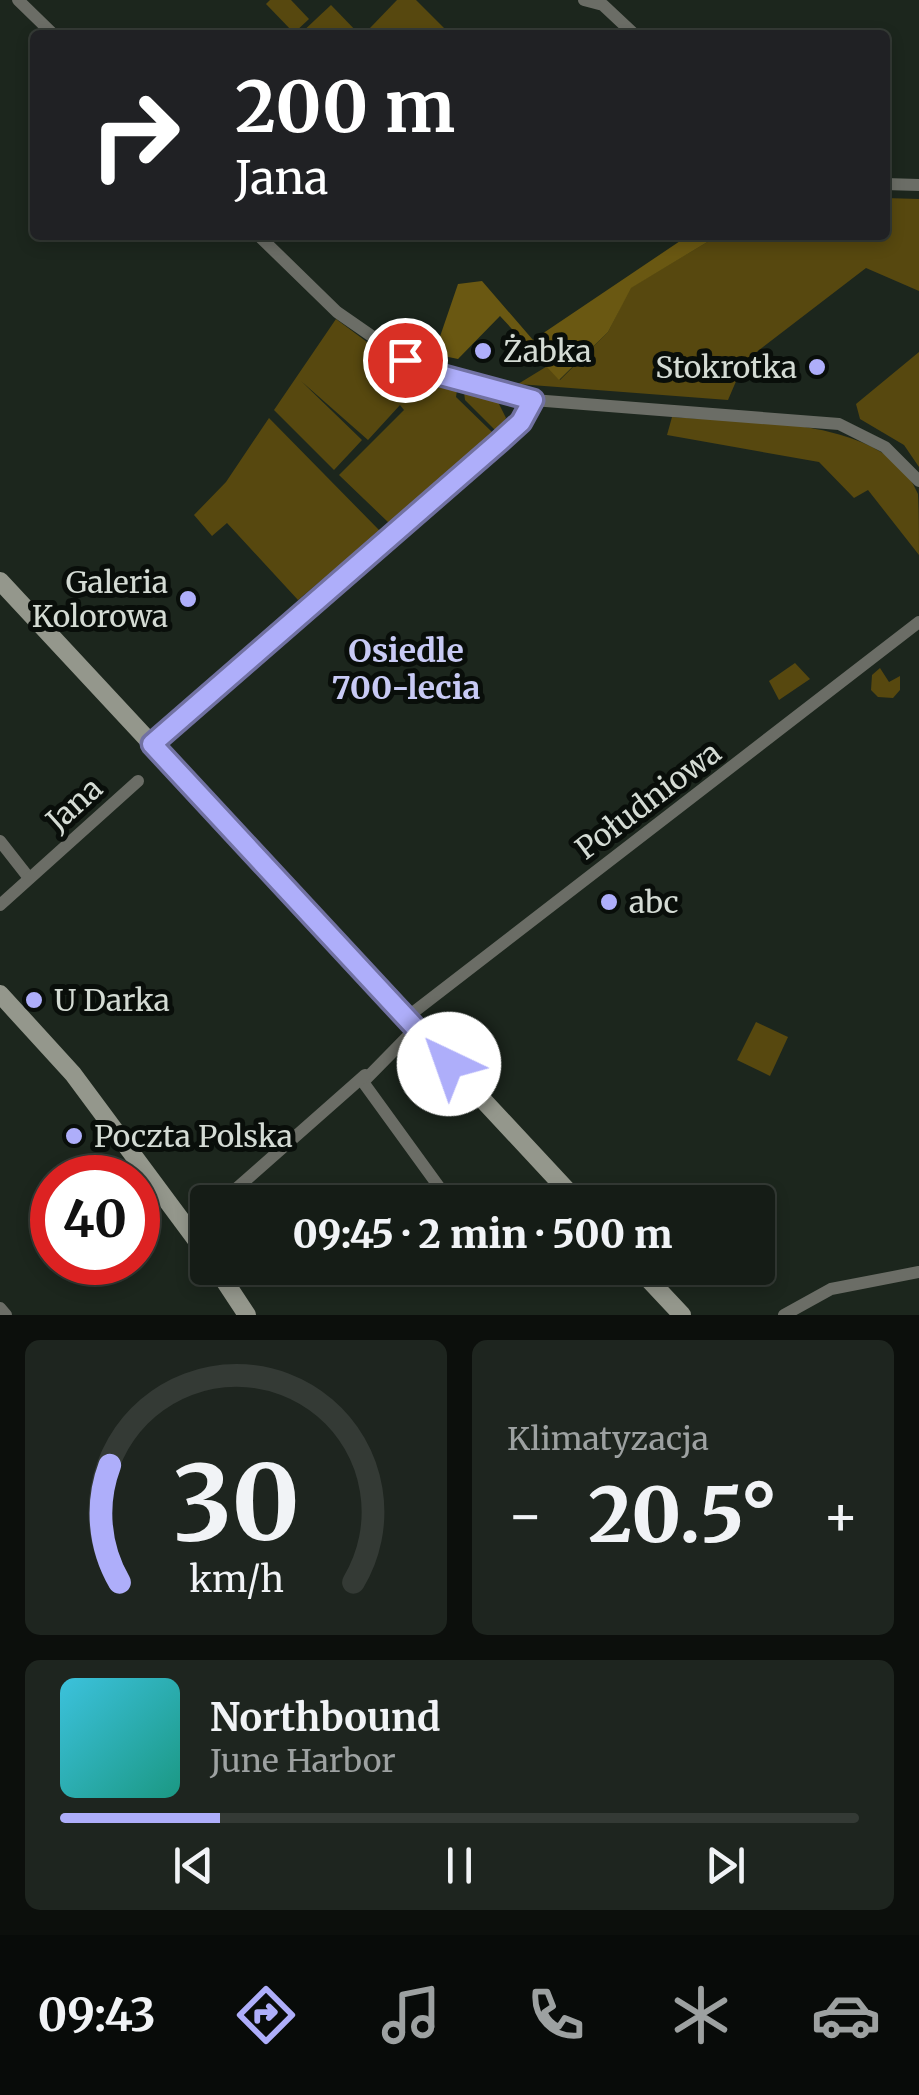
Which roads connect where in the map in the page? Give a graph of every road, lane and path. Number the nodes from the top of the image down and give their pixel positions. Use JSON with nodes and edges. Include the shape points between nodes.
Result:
{"nodes":[{"id":1,"x":18,"y":0,"type":"edge"},
{"id":2,"x":584,"y":0,"type":"edge"},
{"id":3,"x":608,"y":2,"type":"edge"},
{"id":4,"x":49,"y":30,"type":"edge"},
{"id":5,"x":630,"y":30,"type":"edge"},
{"id":6,"x":890,"y":184,"type":"edge"},
{"id":7,"x":919,"y":185,"type":"edge"},
{"id":8,"x":263,"y":240,"type":"edge"},
{"id":9,"x":533,"y":400,"type":"junction"},
{"id":10,"x":919,"y":481,"type":"edge"},
{"id":11,"x":0,"y":582,"type":"edge"},
{"id":12,"x":919,"y":622,"type":"edge"},
{"id":13,"x":152,"y":744,"type":"junction"},
{"id":14,"x":138,"y":781,"type":"dead end"},
{"id":15,"x":0,"y":841,"type":"edge"},
{"id":16,"x":29,"y":878,"type":"junction"},
{"id":17,"x":0,"y":905,"type":"edge"},
{"id":18,"x":0,"y":994,"type":"edge"},
{"id":19,"x":411,"y":1022,"type":"junction"},
{"id":20,"x":367,"y":1074,"type":"junction"},
{"id":21,"x":240,"y":1185,"type":"edge"},
{"id":22,"x":437,"y":1185,"type":"edge"},
{"id":23,"x":562,"y":1185,"type":"edge"},
{"id":24,"x":189,"y":1230,"type":"edge"},
{"id":25,"x":919,"y":1272,"type":"edge"},
{"id":26,"x":226,"y":1285,"type":"edge"},
{"id":27,"x":654,"y":1285,"type":"edge"},
{"id":28,"x":0,"y":1308,"type":"edge"},
{"id":29,"x":244,"y":1314,"type":"edge"},
{"id":30,"x":6,"y":1315,"type":"edge"},
{"id":31,"x":682,"y":1315,"type":"edge"},
{"id":32,"x":784,"y":1315,"type":"edge"}],
"edges":[{"from":1,"to":4,"type":"street"},
{"from":2,"to":3,"type":"street"},
{"from":3,"to":5,"type":"street"},
{"from":6,"to":7,"type":"street"},
{"from":8,"to":9,"type":"street","via":[[337,312],[388,350],[422,370]]},
{"from":9,"to":10,"type":"street","via":[[839,424],[885,447]]},
{"from":9,"to":13,"type":"street","via":[[521,422]]},
{"from":11,"to":13,"type":"street"},
{"from":12,"to":19,"type":"street","name":"Południowa"},
{"from":13,"to":19,"type":"street"},
{"from":14,"to":16,"type":"street","name":"Jana"},
{"from":15,"to":16,"type":"street"},
{"from":16,"to":17,"type":"street","name":"Jana"},
{"from":18,"to":24,"type":"street","via":[[74,1074]]},
{"from":19,"to":20,"type":"street","name":"Południowa"},
{"from":19,"to":23,"type":"street"},
{"from":20,"to":21,"type":"street","name":"Południowa"},
{"from":20,"to":22,"type":"street","via":[[369,1093]]},
{"from":25,"to":32,"type":"street","via":[[831,1289]]},
{"from":26,"to":29,"type":"street"},
{"from":27,"to":31,"type":"street"},
{"from":28,"to":30,"type":"street"}]}
